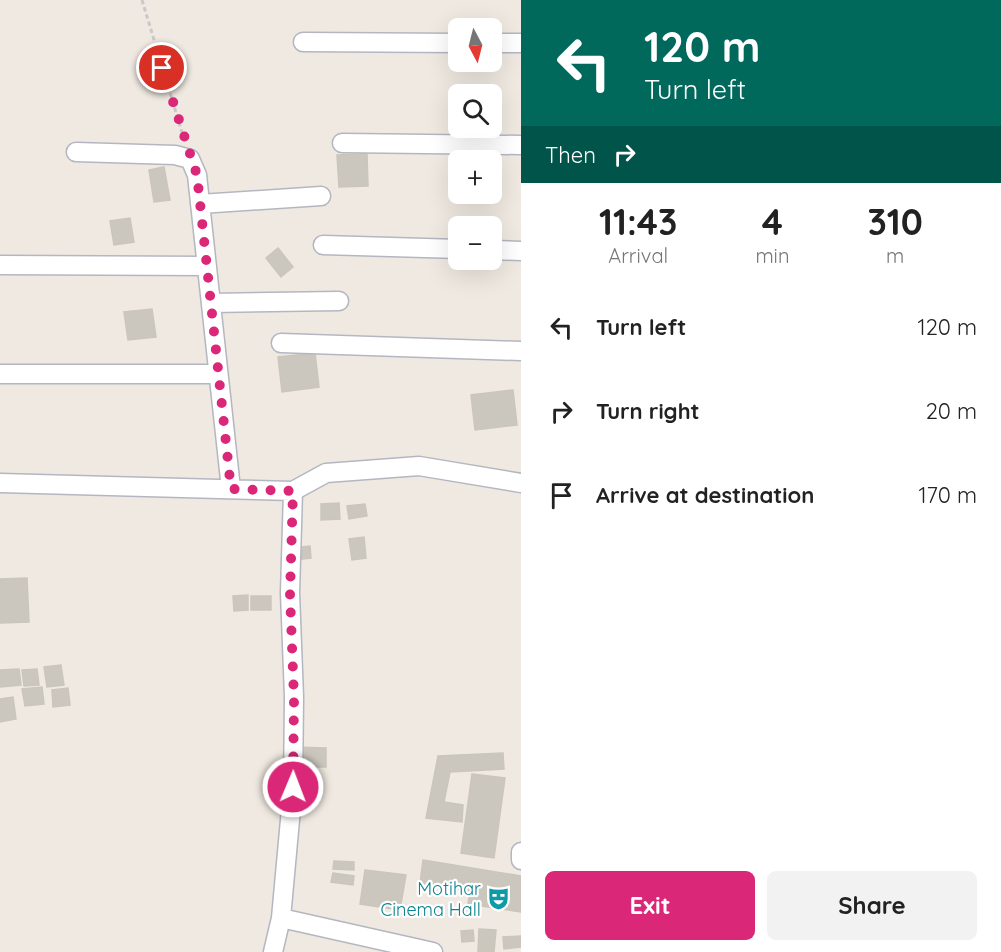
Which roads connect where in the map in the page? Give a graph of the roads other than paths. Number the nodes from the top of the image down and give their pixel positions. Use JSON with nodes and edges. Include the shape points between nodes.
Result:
{"nodes":[{"id":1,"x":303,"y":42,"type":"dead end"},
{"id":2,"x":448,"y":42,"type":"edge"},
{"id":3,"x":502,"y":43,"type":"edge"},
{"id":4,"x":521,"y":43,"type":"edge"},
{"id":5,"x":342,"y":143,"type":"dead end"},
{"id":6,"x":521,"y":145,"type":"edge"},
{"id":7,"x":76,"y":152,"type":"dead end"},
{"id":8,"x":321,"y":196,"type":"dead end"},
{"id":9,"x":200,"y":204,"type":"junction"},
{"id":10,"x":323,"y":245,"type":"dead end"},
{"id":11,"x":448,"y":249,"type":"edge"},
{"id":12,"x":502,"y":250,"type":"edge"},
{"id":13,"x":521,"y":251,"type":"edge"},
{"id":14,"x":0,"y":265,"type":"edge"},
{"id":15,"x":207,"y":266,"type":"junction"},
{"id":16,"x":339,"y":301,"type":"dead end"},
{"id":17,"x":211,"y":303,"type":"junction"},
{"id":18,"x":281,"y":343,"type":"dead end"},
{"id":19,"x":521,"y":351,"type":"edge"},
{"id":20,"x":0,"y":374,"type":"edge"},
{"id":21,"x":218,"y":374,"type":"junction"},
{"id":22,"x":0,"y":483,"type":"edge"},
{"id":23,"x":521,"y":483,"type":"edge"},
{"id":24,"x":231,"y":489,"type":"junction"},
{"id":25,"x":293,"y":491,"type":"junction"},
{"id":26,"x":521,"y":852,"type":"edge"},
{"id":27,"x":521,"y":860,"type":"edge"},
{"id":28,"x":281,"y":918,"type":"junction"},
{"id":29,"x":273,"y":952,"type":"edge"},
{"id":30,"x":433,"y":952,"type":"edge"}],
"edges":[{"from":1,"to":2,"type":"street"},
{"from":3,"to":4,"type":"street"},
{"from":5,"to":6,"type":"street"},
{"from":7,"to":9,"type":"street","via":[[175,154],[190,159],[197,175]]},
{"from":8,"to":9,"type":"street"},
{"from":9,"to":15,"type":"street"},
{"from":10,"to":11,"type":"street"},
{"from":12,"to":13,"type":"street"},
{"from":14,"to":15,"type":"street"},
{"from":15,"to":17,"type":"street"},
{"from":16,"to":17,"type":"street"},
{"from":17,"to":21,"type":"street"},
{"from":18,"to":19,"type":"street"},
{"from":20,"to":21,"type":"street"},
{"from":21,"to":24,"type":"street"},
{"from":22,"to":24,"type":"street"},
{"from":23,"to":25,"type":"street","via":[[419,466],[326,473]]},
{"from":24,"to":25,"type":"street"},
{"from":25,"to":28,"type":"street","via":[[293,787]]},
{"from":26,"to":27,"type":"street"},
{"from":28,"to":29,"type":"street"},
{"from":28,"to":30,"type":"street"}]}
